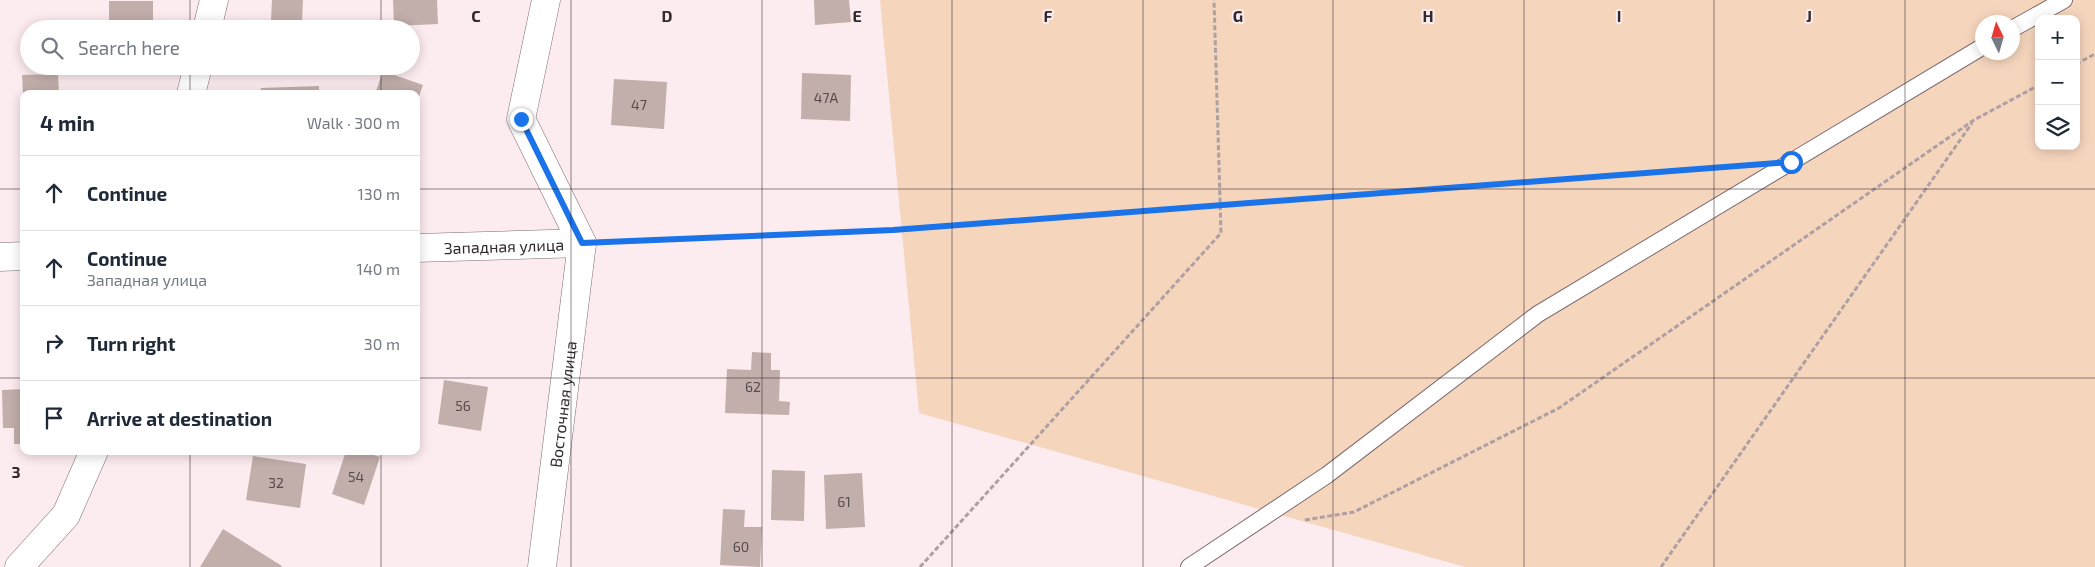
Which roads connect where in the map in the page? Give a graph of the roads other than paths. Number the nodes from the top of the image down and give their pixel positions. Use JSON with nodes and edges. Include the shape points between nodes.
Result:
{"nodes":[{"id":1,"x":214,"y":0,"type":"edge"},
{"id":2,"x":546,"y":0,"type":"edge"},
{"id":3,"x":2064,"y":0,"type":"edge"},
{"id":4,"x":209,"y":20,"type":"edge"},
{"id":5,"x":2020,"y":25,"type":"edge"},
{"id":6,"x":1975,"y":51,"type":"edge"},
{"id":7,"x":196,"y":75,"type":"edge"},
{"id":8,"x":192,"y":90,"type":"edge"},
{"id":9,"x":582,"y":243,"type":"junction"},
{"id":10,"x":420,"y":248,"type":"edge"},
{"id":11,"x":20,"y":256,"type":"edge"},
{"id":12,"x":0,"y":257,"type":"edge"},
{"id":13,"x":92,"y":455,"type":"edge"},
{"id":14,"x":19,"y":567,"type":"edge"},
{"id":15,"x":542,"y":567,"type":"edge"},
{"id":16,"x":1189,"y":567,"type":"edge"}],
"edges":[{"from":1,"to":4,"type":"street"},
{"from":2,"to":9,"type":"street","via":[[521,119]]},
{"from":3,"to":5,"type":"lane"},
{"from":6,"to":16,"type":"lane","via":[[1538,314],[1326,475]]},
{"from":7,"to":8,"type":"street"},
{"from":9,"to":10,"type":"street","name":"Западная улица"},
{"from":9,"to":15,"type":"street","name":"Восточная улица"},
{"from":11,"to":12,"type":"street"},
{"from":13,"to":14,"type":"street","via":[[66,514]]}]}
